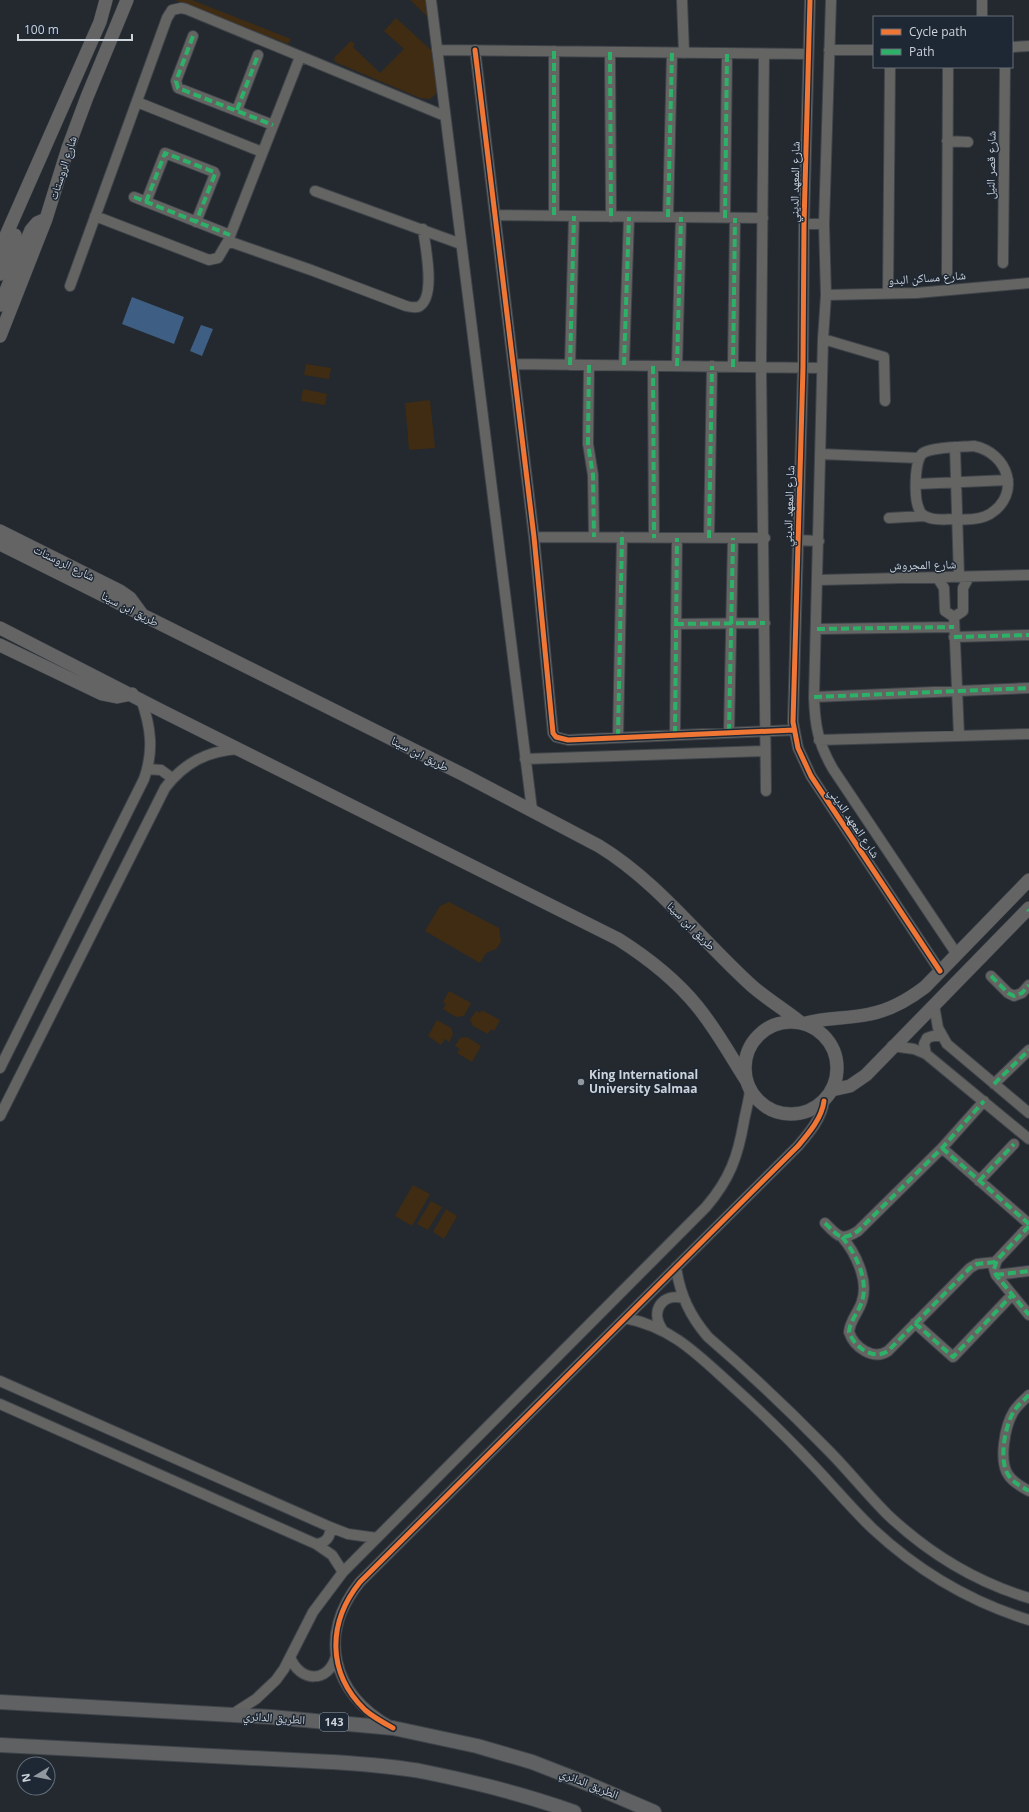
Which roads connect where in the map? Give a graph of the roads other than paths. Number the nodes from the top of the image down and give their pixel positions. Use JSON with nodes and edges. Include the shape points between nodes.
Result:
{"nodes":[{"id":1,"x":106,"y":0,"type":"edge"},
{"id":2,"x":127,"y":0,"type":"edge"},
{"id":3,"x":431,"y":0,"type":"edge"},
{"id":4,"x":682,"y":0,"type":"edge"},
{"id":5,"x":810,"y":0,"type":"edge"},
{"id":6,"x":830,"y":0,"type":"edge"},
{"id":7,"x":982,"y":0,"type":"edge"},
{"id":8,"x":982,"y":16,"type":"edge"},
{"id":9,"x":193,"y":36,"type":"dead end"},
{"id":10,"x":1029,"y":46,"type":"edge"},
{"id":11,"x":1013,"y":47,"type":"edge"},
{"id":12,"x":437,"y":50,"type":"junction"},
{"id":13,"x":474,"y":50,"type":"junction"},
{"id":14,"x":829,"y":50,"type":"junction"},
{"id":15,"x":873,"y":50,"type":"edge"},
{"id":16,"x":554,"y":51,"type":"junction"},
{"id":17,"x":610,"y":52,"type":"junction"},
{"id":18,"x":672,"y":53,"type":"junction"},
{"id":19,"x":684,"y":53,"type":"junction"},
{"id":20,"x":727,"y":53,"type":"junction"},
{"id":21,"x":764,"y":54,"type":"junction"},
{"id":22,"x":808,"y":54,"type":"junction"},
{"id":23,"x":258,"y":55,"type":"dead end"},
{"id":24,"x":300,"y":57,"type":"junction"},
{"id":25,"x":890,"y":68,"type":"edge"},
{"id":26,"x":948,"y":68,"type":"edge"},
{"id":27,"x":1005,"y":68,"type":"edge"},
{"id":28,"x":137,"y":102,"type":"junction"},
{"id":29,"x":237,"y":110,"type":"junction"},
{"id":30,"x":445,"y":116,"type":"junction"},
{"id":31,"x":273,"y":124,"type":"junction"},
{"id":32,"x":947,"y":141,"type":"junction"},
{"id":33,"x":968,"y":142,"type":"dead end"},
{"id":34,"x":262,"y":152,"type":"junction"},
{"id":35,"x":315,"y":191,"type":"dead end"},
{"id":36,"x":134,"y":197,"type":"dead end"},
{"id":37,"x":146,"y":202,"type":"junction"},
{"id":38,"x":18,"y":209,"type":"junction"},
{"id":39,"x":495,"y":215,"type":"junction"},
{"id":40,"x":95,"y":216,"type":"junction"},
{"id":41,"x":554,"y":216,"type":"junction"},
{"id":42,"x":574,"y":216,"type":"junction"},
{"id":43,"x":611,"y":217,"type":"junction"},
{"id":44,"x":629,"y":217,"type":"junction"},
{"id":45,"x":668,"y":217,"type":"junction"},
{"id":46,"x":681,"y":217,"type":"junction"},
{"id":47,"x":730,"y":218,"type":"junction"},
{"id":48,"x":763,"y":218,"type":"junction"},
{"id":49,"x":46,"y":219,"type":"junction"},
{"id":50,"x":196,"y":222,"type":"junction"},
{"id":51,"x":804,"y":224,"type":"junction"},
{"id":52,"x":824,"y":224,"type":"junction"},
{"id":53,"x":423,"y":229,"type":"junction"},
{"id":54,"x":229,"y":238,"type":"junction"},
{"id":55,"x":461,"y":244,"type":"junction"},
{"id":56,"x":0,"y":249,"type":"edge"},
{"id":57,"x":1003,"y":263,"type":"dead end"},
{"id":58,"x":947,"y":273,"type":"dead end"},
{"id":59,"x":0,"y":274,"type":"edge"},
{"id":60,"x":1029,"y":283,"type":"edge"},
{"id":61,"x":70,"y":286,"type":"dead end"},
{"id":62,"x":888,"y":293,"type":"junction"},
{"id":63,"x":826,"y":295,"type":"junction"},
{"id":64,"x":0,"y":306,"type":"edge"},
{"id":65,"x":0,"y":336,"type":"edge"},
{"id":66,"x":823,"y":339,"type":"junction"},
{"id":67,"x":513,"y":364,"type":"junction"},
{"id":68,"x":570,"y":365,"type":"junction"},
{"id":69,"x":589,"y":365,"type":"junction"},
{"id":70,"x":624,"y":365,"type":"junction"},
{"id":71,"x":653,"y":366,"type":"junction"},
{"id":72,"x":677,"y":366,"type":"junction"},
{"id":73,"x":712,"y":366,"type":"junction"},
{"id":74,"x":733,"y":366,"type":"junction"},
{"id":75,"x":761,"y":367,"type":"junction"},
{"id":76,"x":803,"y":367,"type":"junction"},
{"id":77,"x":822,"y":368,"type":"junction"},
{"id":78,"x":885,"y":401,"type":"dead end"},
{"id":79,"x":955,"y":447,"type":"junction"},
{"id":80,"x":820,"y":454,"type":"junction"},
{"id":81,"x":919,"y":458,"type":"junction"},
{"id":82,"x":1008,"y":480,"type":"junction"},
{"id":83,"x":956,"y":482,"type":"junction"},
{"id":84,"x":917,"y":484,"type":"junction"},
{"id":85,"x":924,"y":516,"type":"junction"},
{"id":86,"x":889,"y":518,"type":"dead end"},
{"id":87,"x":957,"y":520,"type":"junction"},
{"id":88,"x":0,"y":531,"type":"edge"},
{"id":89,"x":534,"y":537,"type":"junction"},
{"id":90,"x":594,"y":537,"type":"junction"},
{"id":91,"x":622,"y":537,"type":"junction"},
{"id":92,"x":654,"y":538,"type":"junction"},
{"id":93,"x":677,"y":538,"type":"junction"},
{"id":94,"x":709,"y":538,"type":"junction"},
{"id":95,"x":733,"y":538,"type":"junction"},
{"id":96,"x":764,"y":538,"type":"junction"},
{"id":97,"x":798,"y":540,"type":"junction"},
{"id":98,"x":819,"y":541,"type":"junction"},
{"id":99,"x":0,"y":544,"type":"edge"},
{"id":100,"x":1029,"y":575,"type":"edge"},
{"id":101,"x":964,"y":577,"type":"junction"},
{"id":102,"x":937,"y":578,"type":"junction"},
{"id":103,"x":818,"y":580,"type":"junction"},
{"id":104,"x":141,"y":615,"type":"junction"},
{"id":105,"x":731,"y":623,"type":"junction"},
{"id":106,"x":765,"y":623,"type":"junction"},
{"id":107,"x":676,"y":624,"type":"junction"},
{"id":108,"x":954,"y":627,"type":"junction"},
{"id":109,"x":0,"y":628,"type":"edge"},
{"id":110,"x":817,"y":629,"type":"junction"},
{"id":111,"x":1029,"y":635,"type":"edge"},
{"id":112,"x":0,"y":644,"type":"edge"},
{"id":113,"x":1029,"y":688,"type":"edge"},
{"id":114,"x":957,"y":691,"type":"junction"},
{"id":115,"x":137,"y":697,"type":"junction"},
{"id":116,"x":814,"y":697,"type":"junction"},
{"id":117,"x":794,"y":730,"type":"junction"},
{"id":118,"x":729,"y":732,"type":"junction"},
{"id":119,"x":764,"y":732,"type":"junction"},
{"id":120,"x":675,"y":734,"type":"junction"},
{"id":121,"x":1029,"y":734,"type":"edge"},
{"id":122,"x":959,"y":736,"type":"junction"},
{"id":123,"x":618,"y":737,"type":"junction"},
{"id":124,"x":819,"y":740,"type":"junction"},
{"id":125,"x":238,"y":749,"type":"junction"},
{"id":126,"x":765,"y":751,"type":"junction"},
{"id":127,"x":525,"y":759,"type":"junction"},
{"id":128,"x":147,"y":769,"type":"junction"},
{"id":129,"x":172,"y":778,"type":"junction"},
{"id":130,"x":766,"y":791,"type":"dead end"},
{"id":131,"x":532,"y":810,"type":"junction"},
{"id":132,"x":1029,"y":880,"type":"edge"},
{"id":133,"x":1029,"y":909,"type":"edge"},
{"id":134,"x":956,"y":953,"type":"junction"},
{"id":135,"x":940,"y":970,"type":"junction"},
{"id":136,"x":991,"y":976,"type":"dead end"},
{"id":137,"x":1029,"y":985,"type":"edge"},
{"id":138,"x":934,"y":1004,"type":"junction"},
{"id":139,"x":803,"y":1023,"type":"junction"},
{"id":140,"x":942,"y":1036,"type":"junction"},
{"id":141,"x":892,"y":1046,"type":"junction"},
{"id":142,"x":1029,"y":1050,"type":"edge"},
{"id":143,"x":926,"y":1054,"type":"junction"},
{"id":144,"x":0,"y":1068,"type":"edge"},
{"id":145,"x":994,"y":1084,"type":"junction"},
{"id":146,"x":748,"y":1085,"type":"junction"},
{"id":147,"x":832,"y":1090,"type":"junction"},
{"id":148,"x":824,"y":1101,"type":"junction"},
{"id":149,"x":984,"y":1102,"type":"junction"},
{"id":150,"x":1029,"y":1113,"type":"edge"},
{"id":151,"x":0,"y":1116,"type":"edge"},
{"id":152,"x":1029,"y":1139,"type":"edge"},
{"id":153,"x":1014,"y":1144,"type":"dead end"},
{"id":154,"x":942,"y":1148,"type":"junction"},
{"id":155,"x":979,"y":1180,"type":"junction"},
{"id":156,"x":825,"y":1223,"type":"dead end"},
{"id":157,"x":1029,"y":1225,"type":"edge"},
{"id":158,"x":842,"y":1237,"type":"junction"},
{"id":159,"x":996,"y":1262,"type":"junction"},
{"id":160,"x":676,"y":1267,"type":"junction"},
{"id":161,"x":1029,"y":1271,"type":"edge"},
{"id":162,"x":996,"y":1275,"type":"junction"},
{"id":163,"x":1012,"y":1295,"type":"junction"},
{"id":164,"x":683,"y":1298,"type":"junction"},
{"id":165,"x":1029,"y":1315,"type":"edge"},
{"id":166,"x":625,"y":1318,"type":"junction"},
{"id":167,"x":915,"y":1323,"type":"junction"},
{"id":168,"x":662,"y":1329,"type":"junction"},
{"id":169,"x":0,"y":1381,"type":"edge"},
{"id":170,"x":1029,"y":1395,"type":"edge"},
{"id":171,"x":0,"y":1404,"type":"edge"},
{"id":172,"x":1029,"y":1490,"type":"edge"},
{"id":173,"x":330,"y":1527,"type":"junction"},
{"id":174,"x":377,"y":1538,"type":"junction"},
{"id":175,"x":316,"y":1544,"type":"junction"},
{"id":176,"x":343,"y":1572,"type":"junction"},
{"id":177,"x":1029,"y":1598,"type":"edge"},
{"id":178,"x":1029,"y":1620,"type":"edge"},
{"id":179,"x":336,"y":1656,"type":"junction"},
{"id":180,"x":290,"y":1657,"type":"junction"},
{"id":181,"x":0,"y":1702,"type":"edge"},
{"id":182,"x":231,"y":1714,"type":"junction"},
{"id":183,"x":393,"y":1728,"type":"junction"},
{"id":184,"x":0,"y":1745,"type":"edge"},
{"id":185,"x":574,"y":1812,"type":"edge"},
{"id":186,"x":654,"y":1812,"type":"edge"}],
"edges":[{"from":1,"to":38,"type":"main road","name":"شارع الروستات","via":[[100,22]]},
{"from":2,"to":49,"type":"main road","name":"شارع الروستات","via":[[74,134]]},
{"from":3,"to":12,"type":"street"},
{"from":4,"to":19,"type":"street"},
{"from":5,"to":22,"type":"street","name":"شارع المعهد الديني"},
{"from":6,"to":14,"type":"street","name":"شارع المعهد الديني"},
{"from":7,"to":8,"type":"street"},
{"from":9,"to":29,"type":"street","via":[[176,86]]},
{"from":10,"to":11,"type":"street"},
{"from":12,"to":13,"type":"street"},
{"from":12,"to":30,"type":"street"},
{"from":13,"to":16,"type":"street"},
{"from":13,"to":39,"type":"street"},
{"from":14,"to":15,"type":"street"},
{"from":14,"to":52,"type":"street","name":"شارع المعهد الديني"},
{"from":16,"to":17,"type":"street"},
{"from":16,"to":41,"type":"street"},
{"from":17,"to":18,"type":"street"},
{"from":17,"to":43,"type":"street"},
{"from":18,"to":19,"type":"street"},
{"from":18,"to":45,"type":"street"},
{"from":19,"to":20,"type":"street"},
{"from":20,"to":21,"type":"street"},
{"from":20,"to":47,"type":"street"},
{"from":21,"to":22,"type":"street"},
{"from":21,"to":48,"type":"street"},
{"from":22,"to":51,"type":"street","name":"شارع المعهد الديني"},
{"from":23,"to":29,"type":"street"},
{"from":24,"to":28,"type":"street","via":[[186,9],[177,8],[169,13]]},
{"from":24,"to":30,"type":"street"},
{"from":24,"to":31,"type":"street"},
{"from":25,"to":62,"type":"street"},
{"from":26,"to":32,"type":"street"},
{"from":27,"to":57,"type":"street","name":"شارع قصر النيل"},
{"from":28,"to":34,"type":"street"},
{"from":28,"to":40,"type":"street"},
{"from":29,"to":31,"type":"street"},
{"from":30,"to":55,"type":"street"},
{"from":31,"to":34,"type":"street"},
{"from":32,"to":33,"type":"street"},
{"from":32,"to":58,"type":"street"},
{"from":34,"to":54,"type":"street"},
{"from":35,"to":53,"type":"street"},
{"from":36,"to":37,"type":"street"},
{"from":37,"to":50,"type":"street"},
{"from":37,"to":50,"type":"street","via":[[164,153],[214,172]]},
{"from":38,"to":56,"type":"main road","name":"شارع الروستات"},
{"from":38,"to":59,"type":"main road","via":[[16,232]]},
{"from":39,"to":41,"type":"street"},
{"from":39,"to":67,"type":"street"},
{"from":40,"to":54,"type":"street","via":[[209,260],[218,258]]},
{"from":40,"to":61,"type":"street"},
{"from":41,"to":42,"type":"street"},
{"from":42,"to":43,"type":"street"},
{"from":42,"to":68,"type":"street"},
{"from":43,"to":44,"type":"street"},
{"from":44,"to":45,"type":"street"},
{"from":44,"to":70,"type":"street"},
{"from":45,"to":46,"type":"street"},
{"from":46,"to":47,"type":"street"},
{"from":46,"to":72,"type":"street"},
{"from":47,"to":48,"type":"street"},
{"from":47,"to":74,"type":"street"},
{"from":48,"to":75,"type":"street"},
{"from":49,"to":64,"type":"main road","via":[[37,223],[31,230]]},
{"from":49,"to":65,"type":"main road","name":"شارع الروستات"},
{"from":50,"to":54,"type":"street"},
{"from":51,"to":52,"type":"street"},
{"from":51,"to":76,"type":"street","name":"شارع المعهد الديني"},
{"from":52,"to":63,"type":"street","name":"شارع المعهد الديني"},
{"from":53,"to":54,"type":"street","via":[[429,284],[422,304],[417,307],[406,306]]},
{"from":53,"to":55,"type":"street"},
{"from":55,"to":127,"type":"street"},
{"from":60,"to":62,"type":"street","name":"شارع مساكن البدو"},
{"from":62,"to":63,"type":"street","name":"شارع مساكن البدو"},
{"from":63,"to":66,"type":"street","name":"شارع المعهد الديني"},
{"from":66,"to":77,"type":"street","name":"شارع المعهد الديني"},
{"from":66,"to":78,"type":"street","via":[[884,357]]},
{"from":67,"to":68,"type":"street"},
{"from":67,"to":89,"type":"street"},
{"from":68,"to":69,"type":"street"},
{"from":69,"to":70,"type":"street"},
{"from":69,"to":90,"type":"street","via":[[588,450],[593,475]]},
{"from":70,"to":71,"type":"street"},
{"from":71,"to":72,"type":"street"},
{"from":71,"to":92,"type":"street"},
{"from":72,"to":73,"type":"street"},
{"from":73,"to":74,"type":"street"},
{"from":73,"to":94,"type":"street"},
{"from":74,"to":75,"type":"street"},
{"from":75,"to":76,"type":"street"},
{"from":75,"to":96,"type":"street"},
{"from":76,"to":77,"type":"street"},
{"from":76,"to":97,"type":"street","name":"شارع المعهد الديني"},
{"from":77,"to":80,"type":"street","name":"شارع المعهد الديني"},
{"from":79,"to":81,"type":"street","via":[[926,452]]},
{"from":79,"to":82,"type":"street","via":[[974,446],[990,451],[1002,463]]},
{"from":79,"to":83,"type":"street"},
{"from":80,"to":81,"type":"street"},
{"from":80,"to":98,"type":"street","name":"شارع المعهد الديني"},
{"from":81,"to":84,"type":"street"},
{"from":82,"to":83,"type":"street"},
{"from":82,"to":87,"type":"street","via":[[1003,501],[996,509],[984,517]]},
{"from":83,"to":84,"type":"street"},
{"from":83,"to":87,"type":"street"},
{"from":84,"to":85,"type":"street","via":[[918,508]]},
{"from":85,"to":86,"type":"street"},
{"from":85,"to":87,"type":"street"},
{"from":87,"to":101,"type":"street"},
{"from":88,"to":104,"type":"main road","name":"شارع الروستات","via":[[120,591],[134,602]]},
{"from":89,"to":90,"type":"street"},
{"from":89,"to":123,"type":"street","via":[[553,733],[556,737],[568,740]]},
{"from":90,"to":91,"type":"street"},
{"from":91,"to":92,"type":"street"},
{"from":91,"to":123,"type":"street"},
{"from":92,"to":93,"type":"street"},
{"from":93,"to":94,"type":"street"},
{"from":93,"to":107,"type":"street"},
{"from":94,"to":95,"type":"street"},
{"from":95,"to":96,"type":"street"},
{"from":95,"to":105,"type":"street"},
{"from":96,"to":106,"type":"street"},
{"from":97,"to":98,"type":"street"},
{"from":97,"to":117,"type":"street","name":"شارع المعهد الديني","via":[[792,712]]},
{"from":98,"to":103,"type":"street","name":"شارع المعهد الديني"},
{"from":99,"to":104,"type":"main road","name":"طريق ابن سينا"},
{"from":100,"to":101,"type":"street","name":"شارع المجروش"},
{"from":101,"to":102,"type":"street","name":"شارع المجروش"},
{"from":101,"to":108,"type":"street","via":[[963,611]]},
{"from":102,"to":103,"type":"street","name":"شارع المجروش"},
{"from":102,"to":108,"type":"street","via":[[944,588],[945,611]]},
{"from":103,"to":110,"type":"street","name":"شارع المعهد الديني"},
{"from":104,"to":131,"type":"main road","name":"طريق ابن سينا"},
{"from":105,"to":106,"type":"street"},
{"from":105,"to":107,"type":"street"},
{"from":105,"to":118,"type":"street"},
{"from":106,"to":119,"type":"street"},
{"from":107,"to":120,"type":"street"},
{"from":108,"to":110,"type":"street"},
{"from":108,"to":111,"type":"street"},
{"from":108,"to":114,"type":"street"},
{"from":109,"to":115,"type":"main road"},
{"from":110,"to":116,"type":"street","name":"شارع المعهد الديني"},
{"from":112,"to":115,"type":"main road","via":[[102,694]]},
{"from":113,"to":114,"type":"street"},
{"from":114,"to":116,"type":"street"},
{"from":114,"to":122,"type":"street"},
{"from":115,"to":125,"type":"main road"},
{"from":115,"to":128,"type":"street","via":[[151,734]]},
{"from":116,"to":124,"type":"street","name":"شارع المعهد الديني"},
{"from":117,"to":119,"type":"street"},
{"from":117,"to":135,"type":"street","name":"شارع المعهد الديني","via":[[798,748],[811,776]]},
{"from":118,"to":119,"type":"street"},
{"from":118,"to":120,"type":"street"},
{"from":119,"to":126,"type":"street"},
{"from":120,"to":123,"type":"street"},
{"from":121,"to":122,"type":"street"},
{"from":122,"to":124,"type":"street"},
{"from":124,"to":134,"type":"street","name":"شارع المعهد الديني","via":[[833,769]]},
{"from":125,"to":129,"type":"street","via":[[216,752],[195,760]]},
{"from":125,"to":146,"type":"main road","via":[[599,928],[637,951],[670,977],[697,1006]]},
{"from":126,"to":127,"type":"street"},
{"from":126,"to":130,"type":"street"},
{"from":127,"to":131,"type":"street"},
{"from":128,"to":129,"type":"street","via":[[161,770]]},
{"from":128,"to":144,"type":"street"},
{"from":129,"to":151,"type":"street","via":[[159,799]]},
{"from":131,"to":139,"type":"main road","name":"طريق ابن سينا","via":[[580,835],[628,865],[751,985]]},
{"from":132,"to":134,"type":"main road"},
{"from":133,"to":138,"type":"main road"},
{"from":134,"to":135,"type":"main road"},
{"from":135,"to":139,"type":"main road","via":[[913,997],[885,1010]]},
{"from":136,"to":137,"type":"street","via":[[1014,996],[1022,993]]},
{"from":138,"to":140,"type":"street"},
{"from":138,"to":141,"type":"main road"},
{"from":139,"to":146,"type":"main road","via":[[787,1021],[774,1024],[757,1036],[747,1053],[744,1067]]},
{"from":139,"to":147,"type":"main road","via":[[816,1028],[832,1045],[837,1068]]},
{"from":140,"to":143,"type":"street","via":[[927,1038],[924,1044]]},
{"from":140,"to":145,"type":"street","via":[[953,1051]]},
{"from":141,"to":143,"type":"street","via":[[914,1049]]},
{"from":141,"to":147,"type":"main road","via":[[858,1082]]},
{"from":142,"to":145,"type":"street"},
{"from":143,"to":149,"type":"street"},
{"from":145,"to":150,"type":"street"},
{"from":146,"to":148,"type":"main road","via":[[765,1106],[785,1114],[806,1112]]},
{"from":146,"to":174,"type":"street","via":[[739,1150],[717,1194]]},
{"from":147,"to":148,"type":"main road"},
{"from":148,"to":160,"type":"street","via":[[818,1118],[798,1146]]},
{"from":149,"to":152,"type":"street"},
{"from":149,"to":154,"type":"street"},
{"from":153,"to":155,"type":"street"},
{"from":154,"to":155,"type":"street"},
{"from":154,"to":158,"type":"street","via":[[858,1230],[850,1236]]},
{"from":155,"to":157,"type":"street"},
{"from":156,"to":158,"type":"street"},
{"from":157,"to":159,"type":"street"},
{"from":158,"to":167,"type":"street","via":[[857,1262],[863,1287],[862,1300],[850,1326],[850,1336],[867,1353],[877,1355],[888,1351]]},
{"from":159,"to":162,"type":"street"},
{"from":159,"to":167,"type":"street","via":[[978,1264],[970,1268]]},
{"from":160,"to":164,"type":"street"},
{"from":160,"to":166,"type":"street"},
{"from":161,"to":162,"type":"street"},
{"from":162,"to":163,"type":"street"},
{"from":163,"to":165,"type":"street"},
{"from":163,"to":167,"type":"street","via":[[953,1357]]},
{"from":164,"to":168,"type":"street","via":[[670,1297],[660,1305],[656,1317]]},
{"from":164,"to":177,"type":"street","via":[[708,1337],[790,1411],[887,1514],[910,1534],[962,1569]]},
{"from":166,"to":168,"type":"street"},
{"from":166,"to":179,"type":"street","via":[[360,1582],[343,1608],[338,1624]]},
{"from":168,"to":178,"type":"street","via":[[683,1342],[736,1389],[873,1529],[897,1550],[952,1588]]},
{"from":169,"to":173,"type":"street"},
{"from":170,"to":172,"type":"street","via":[[1014,1411],[1008,1423],[1003,1454],[1008,1475]]},
{"from":171,"to":175,"type":"street"},
{"from":173,"to":174,"type":"street","via":[[348,1534]]},
{"from":173,"to":175,"type":"street","via":[[330,1536],[327,1540]]},
{"from":174,"to":176,"type":"street"},
{"from":175,"to":176,"type":"street","via":[[332,1555]]},
{"from":176,"to":180,"type":"street","via":[[313,1612]]},
{"from":179,"to":180,"type":"street","via":[[329,1670],[314,1677],[299,1671]]},
{"from":179,"to":183,"type":"street","via":[[346,1686],[355,1699],[366,1711]]},
{"from":180,"to":182,"type":"street","via":[[276,1680],[266,1690]]},
{"from":181,"to":182,"type":"highway","name":"الطريق الدائري","number":"143"},
{"from":182,"to":183,"type":"highway","name":"الطريق الدائري","number":"143"},
{"from":183,"to":186,"type":"highway","name":"الطريق الدائري","number":"143","via":[[470,1744],[532,1762]]},
{"from":184,"to":185,"type":"highway","via":[[378,1766],[424,1772],[523,1795]]}]}
